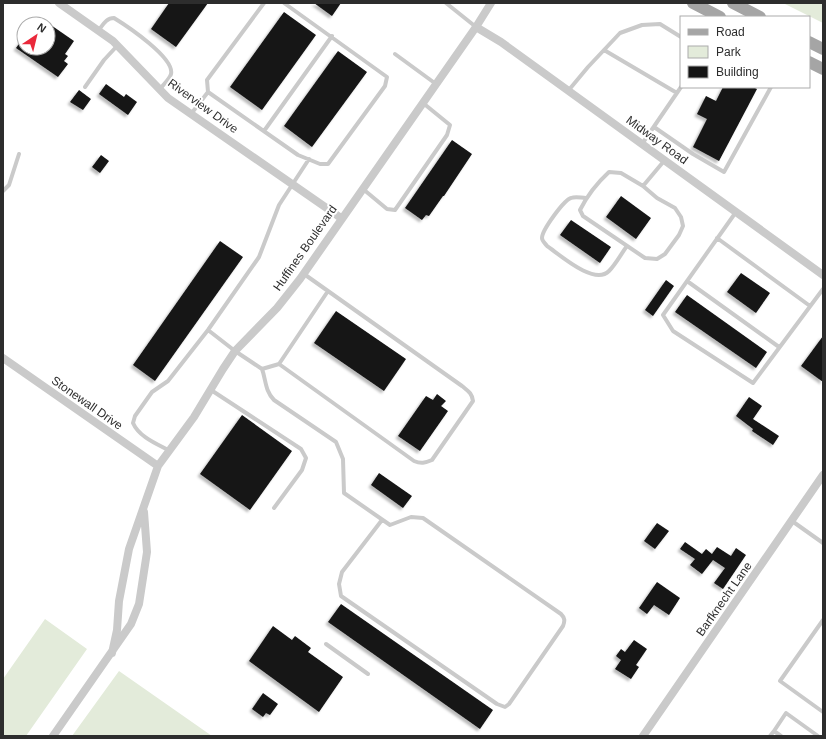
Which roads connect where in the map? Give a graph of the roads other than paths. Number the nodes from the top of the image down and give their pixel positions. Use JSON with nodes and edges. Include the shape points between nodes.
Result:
{"nodes":[{"id":1,"x":59,"y":3,"type":"edge"},
{"id":2,"x":264,"y":3,"type":"edge"},
{"id":3,"x":284,"y":3,"type":"edge"},
{"id":4,"x":446,"y":3,"type":"edge"},
{"id":5,"x":491,"y":3,"type":"edge"},
{"id":6,"x":693,"y":3,"type":"edge"},
{"id":7,"x":733,"y":3,"type":"edge"},
{"id":8,"x":717,"y":16,"type":"edge"},
{"id":9,"x":758,"y":16,"type":"edge"},
{"id":10,"x":476,"y":27,"type":"junction"},
{"id":11,"x":98,"y":31,"type":"junction"},
{"id":12,"x":332,"y":36,"type":"junction"},
{"id":13,"x":680,"y":36,"type":"edge"},
{"id":14,"x":810,"y":42,"type":"edge"},
{"id":15,"x":117,"y":45,"type":"junction"},
{"id":16,"x":823,"y":49,"type":"edge"},
{"id":17,"x":604,"y":50,"type":"junction"},
{"id":18,"x":395,"y":54,"type":"dead end"},
{"id":19,"x":810,"y":62,"type":"edge"},
{"id":20,"x":823,"y":68,"type":"edge"},
{"id":21,"x":436,"y":84,"type":"junction"},
{"id":22,"x":85,"y":87,"type":"dead end"},
{"id":23,"x":680,"y":88,"type":"edge"},
{"id":24,"x":770,"y":88,"type":"edge"},
{"id":25,"x":160,"y":89,"type":"junction"},
{"id":26,"x":568,"y":91,"type":"junction"},
{"id":27,"x":208,"y":92,"type":"junction"},
{"id":28,"x":677,"y":93,"type":"junction"},
{"id":29,"x":423,"y":103,"type":"junction"},
{"id":30,"x":191,"y":114,"type":"junction"},
{"id":31,"x":654,"y":126,"type":"junction"},
{"id":32,"x":264,"y":131,"type":"junction"},
{"id":33,"x":642,"y":144,"type":"junction"},
{"id":34,"x":19,"y":154,"type":"dead end"},
{"id":35,"x":309,"y":159,"type":"junction"},
{"id":36,"x":664,"y":161,"type":"junction"},
{"id":37,"x":292,"y":184,"type":"junction"},
{"id":38,"x":643,"y":186,"type":"junction"},
{"id":39,"x":362,"y":188,"type":"junction"},
{"id":40,"x":3,"y":191,"type":"edge"},
{"id":41,"x":586,"y":198,"type":"junction"},
{"id":42,"x":736,"y":212,"type":"junction"},
{"id":43,"x":341,"y":218,"type":"junction"},
{"id":44,"x":717,"y":238,"type":"junction"},
{"id":45,"x":627,"y":246,"type":"junction"},
{"id":46,"x":304,"y":273,"type":"junction"},
{"id":47,"x":823,"y":275,"type":"edge"},
{"id":48,"x":687,"y":281,"type":"junction"},
{"id":49,"x":823,"y":289,"type":"edge"},
{"id":50,"x":328,"y":291,"type":"junction"},
{"id":51,"x":810,"y":306,"type":"junction"},
{"id":52,"x":208,"y":330,"type":"junction"},
{"id":53,"x":779,"y":347,"type":"junction"},
{"id":54,"x":235,"y":351,"type":"junction"},
{"id":55,"x":3,"y":358,"type":"edge"},
{"id":56,"x":279,"y":364,"type":"junction"},
{"id":57,"x":262,"y":369,"type":"junction"},
{"id":58,"x":211,"y":390,"type":"junction"},
{"id":59,"x":170,"y":451,"type":"junction"},
{"id":60,"x":158,"y":466,"type":"junction"},
{"id":61,"x":823,"y":475,"type":"edge"},
{"id":62,"x":144,"y":507,"type":"junction"},
{"id":63,"x":274,"y":508,"type":"dead end"},
{"id":64,"x":382,"y":520,"type":"junction"},
{"id":65,"x":792,"y":521,"type":"junction"},
{"id":66,"x":823,"y":543,"type":"edge"},
{"id":67,"x":823,"y":620,"type":"edge"},
{"id":68,"x":326,"y":644,"type":"dead end"},
{"id":69,"x":112,"y":653,"type":"junction"},
{"id":70,"x":368,"y":674,"type":"dead end"},
{"id":71,"x":823,"y":712,"type":"edge"},
{"id":72,"x":774,"y":731,"type":"junction"},
{"id":73,"x":53,"y":736,"type":"edge"},
{"id":74,"x":644,"y":736,"type":"edge"},
{"id":75,"x":770,"y":736,"type":"edge"},
{"id":76,"x":781,"y":736,"type":"edge"},
{"id":77,"x":818,"y":736,"type":"edge"}],
"edges":[{"from":1,"to":11,"type":"street","name":"Riverview Drive"},
{"from":2,"to":27,"type":"lane","via":[[207,80]]},
{"from":3,"to":12,"type":"lane"},
{"from":4,"to":10,"type":"lane"},
{"from":5,"to":10,"type":"street","name":"Huffines Boulevard"},
{"from":6,"to":8,"type":"main road"},
{"from":7,"to":9,"type":"main road"},
{"from":10,"to":21,"type":"street","name":"Huffines Boulevard"},
{"from":10,"to":26,"type":"street","name":"Midway Road"},
{"from":11,"to":15,"type":"street","name":"Riverview Drive"},
{"from":11,"to":25,"type":"lane","via":[[106,20],[114,18],[138,34],[166,59],[171,75]]},
{"from":12,"to":32,"type":"lane"},
{"from":12,"to":35,"type":"lane","via":[[387,77],[385,86],[328,164],[320,164]]},
{"from":13,"to":17,"type":"lane","via":[[660,24],[642,25],[620,33]]},
{"from":14,"to":16,"type":"main road"},
{"from":15,"to":22,"type":"lane"},
{"from":15,"to":25,"type":"street","name":"Riverview Drive"},
{"from":17,"to":26,"type":"lane"},
{"from":17,"to":28,"type":"lane"},
{"from":18,"to":21,"type":"lane"},
{"from":19,"to":20,"type":"main road"},
{"from":21,"to":29,"type":"street","name":"Huffines Boulevard"},
{"from":23,"to":28,"type":"lane"},
{"from":24,"to":31,"type":"lane","via":[[724,172]]},
{"from":25,"to":30,"type":"street","name":"Riverview Drive"},
{"from":26,"to":33,"type":"street","name":"Midway Road"},
{"from":27,"to":30,"type":"lane"},
{"from":27,"to":32,"type":"lane"},
{"from":28,"to":31,"type":"lane"},
{"from":29,"to":39,"type":"street","name":"Huffines Boulevard"},
{"from":29,"to":39,"type":"lane","via":[[450,125],[446,135],[394,210],[387,209]]},
{"from":30,"to":37,"type":"street","name":"Riverview Drive"},
{"from":31,"to":33,"type":"lane"},
{"from":32,"to":35,"type":"lane","via":[[298,155]]},
{"from":33,"to":36,"type":"street","name":"Midway Road"},
{"from":34,"to":40,"type":"lane","via":[[10,185]]},
{"from":35,"to":37,"type":"lane"},
{"from":36,"to":38,"type":"lane"},
{"from":36,"to":42,"type":"street","name":"Midway Road"},
{"from":37,"to":43,"type":"street","name":"Riverview Drive"},
{"from":37,"to":52,"type":"lane","via":[[279,205],[259,257]]},
{"from":38,"to":41,"type":"lane","via":[[621,173],[609,172]]},
{"from":38,"to":45,"type":"lane","via":[[675,208],[683,226],[665,254],[657,259],[644,258]]},
{"from":39,"to":43,"type":"street","name":"Huffines Boulevard"},
{"from":41,"to":45,"type":"lane","via":[[580,210],[583,216]]},
{"from":41,"to":45,"type":"lane","via":[[569,198],[542,236],[547,246],[580,269],[595,275],[608,272]]},
{"from":42,"to":44,"type":"lane"},
{"from":42,"to":47,"type":"street","name":"Midway Road"},
{"from":43,"to":46,"type":"street","name":"Huffines Boulevard"},
{"from":44,"to":48,"type":"lane"},
{"from":44,"to":51,"type":"lane"},
{"from":46,"to":50,"type":"lane"},
{"from":46,"to":54,"type":"street","name":"Huffines Boulevard","via":[[277,308]]},
{"from":48,"to":53,"type":"lane"},
{"from":48,"to":53,"type":"lane","via":[[663,315],[674,331],[753,383]]},
{"from":49,"to":51,"type":"lane"},
{"from":50,"to":56,"type":"lane"},
{"from":50,"to":56,"type":"lane","via":[[470,392],[473,401],[432,460],[420,464]]},
{"from":51,"to":53,"type":"lane"},
{"from":52,"to":54,"type":"lane"},
{"from":52,"to":59,"type":"lane","via":[[168,381],[152,392],[132,423],[147,438]]},
{"from":54,"to":57,"type":"lane"},
{"from":54,"to":58,"type":"street","name":"Huffines Boulevard"},
{"from":55,"to":60,"type":"street","name":"Stonewall Drive"},
{"from":56,"to":57,"type":"lane"},
{"from":57,"to":64,"type":"lane","via":[[269,395],[336,442],[343,459],[344,493]]},
{"from":58,"to":59,"type":"street","name":"Huffines Boulevard"},
{"from":58,"to":63,"type":"lane","via":[[301,449],[306,458],[302,470]]},
{"from":59,"to":60,"type":"street","name":"Huffines Boulevard"},
{"from":60,"to":62,"type":"street","name":"Huffines Boulevard"},
{"from":61,"to":65,"type":"street","name":"Barfknecht Lane"},
{"from":62,"to":69,"type":"street","name":"Huffines Boulevard","via":[[129,549]]},
{"from":62,"to":69,"type":"street","name":"Huffines Boulevard","via":[[147,552],[139,604],[131,624]]},
{"from":64,"to":64,"type":"lane","via":[[390,525],[411,516],[423,518],[564,617],[563,626],[505,707],[341,596],[339,584],[342,572]]},
{"from":65,"to":66,"type":"lane"},
{"from":65,"to":74,"type":"street","name":"Barfknecht Lane"},
{"from":67,"to":71,"type":"lane","via":[[780,681]]},
{"from":68,"to":70,"type":"lane"},
{"from":69,"to":73,"type":"street","name":"Huffines Boulevard"},
{"from":72,"to":75,"type":"lane"},
{"from":72,"to":76,"type":"lane"},
{"from":72,"to":77,"type":"lane","via":[[786,713]]}]}
